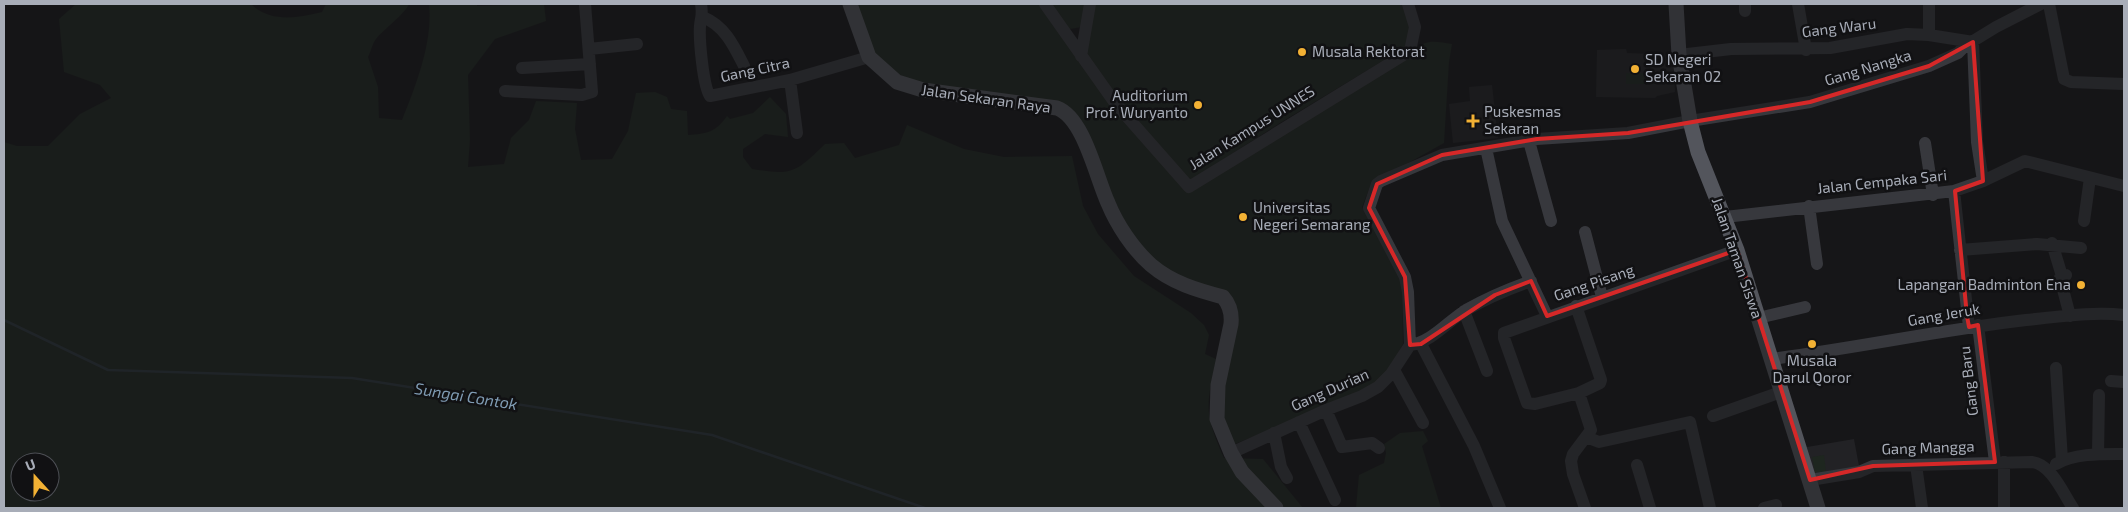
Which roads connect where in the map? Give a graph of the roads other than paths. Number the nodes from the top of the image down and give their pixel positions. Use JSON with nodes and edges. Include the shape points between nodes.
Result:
{"nodes":[{"id":1,"x":585,"y":4,"type":"edge"},
{"id":2,"x":701,"y":4,"type":"edge"},
{"id":3,"x":850,"y":4,"type":"edge"},
{"id":4,"x":1044,"y":4,"type":"edge"},
{"id":5,"x":1090,"y":4,"type":"edge"},
{"id":6,"x":1408,"y":4,"type":"edge"},
{"id":7,"x":1676,"y":4,"type":"edge"},
{"id":8,"x":1798,"y":4,"type":"edge"},
{"id":9,"x":1929,"y":4,"type":"edge"},
{"id":10,"x":2041,"y":4,"type":"edge"},
{"id":11,"x":2049,"y":4,"type":"edge"},
{"id":12,"x":704,"y":17,"type":"junction"},
{"id":13,"x":1084,"y":29,"type":"junction"},
{"id":14,"x":1064,"y":32,"type":"junction"},
{"id":15,"x":1929,"y":35,"type":"junction"},
{"id":16,"x":1973,"y":42,"type":"junction"},
{"id":17,"x":637,"y":44,"type":"dead end"},
{"id":18,"x":589,"y":49,"type":"junction"},
{"id":19,"x":1806,"y":50,"type":"junction"},
{"id":20,"x":1679,"y":55,"type":"junction"},
{"id":21,"x":1081,"y":56,"type":"junction"},
{"id":22,"x":869,"y":57,"type":"junction"},
{"id":23,"x":590,"y":64,"type":"junction"},
{"id":24,"x":744,"y":66,"type":"dead end"},
{"id":25,"x":522,"y":68,"type":"dead end"},
{"id":26,"x":790,"y":80,"type":"junction"},
{"id":27,"x":2124,"y":84,"type":"edge"},
{"id":28,"x":505,"y":91,"type":"dead end"},
{"id":29,"x":1690,"y":120,"type":"junction"},
{"id":30,"x":797,"y":133,"type":"dead end"},
{"id":31,"x":1529,"y":141,"type":"junction"},
{"id":32,"x":1925,"y":143,"type":"dead end"},
{"id":33,"x":1486,"y":148,"type":"junction"},
{"id":34,"x":2090,"y":178,"type":"junction"},
{"id":35,"x":1983,"y":181,"type":"junction"},
{"id":36,"x":2124,"y":186,"type":"edge"},
{"id":37,"x":1954,"y":191,"type":"junction"},
{"id":38,"x":1933,"y":194,"type":"junction"},
{"id":39,"x":1809,"y":206,"type":"junction"},
{"id":40,"x":1724,"y":217,"type":"junction"},
{"id":41,"x":1551,"y":221,"type":"dead end"},
{"id":42,"x":2084,"y":221,"type":"dead end"},
{"id":43,"x":1585,"y":232,"type":"dead end"},
{"id":44,"x":2052,"y":243,"type":"junction"},
{"id":45,"x":2081,"y":248,"type":"dead end"},
{"id":46,"x":1737,"y":250,"type":"junction"},
{"id":47,"x":1960,"y":250,"type":"junction"},
{"id":48,"x":1817,"y":264,"type":"dead end"},
{"id":49,"x":1531,"y":281,"type":"junction"},
{"id":50,"x":1602,"y":297,"type":"junction"},
{"id":51,"x":1576,"y":306,"type":"junction"},
{"id":52,"x":1805,"y":307,"type":"dead end"},
{"id":53,"x":1464,"y":312,"type":"junction"},
{"id":54,"x":2124,"y":315,"type":"edge"},
{"id":55,"x":1547,"y":316,"type":"junction"},
{"id":56,"x":2070,"y":316,"type":"junction"},
{"id":57,"x":1758,"y":318,"type":"junction"},
{"id":58,"x":1974,"y":326,"type":"junction"},
{"id":59,"x":1416,"y":344,"type":"junction"},
{"id":60,"x":1771,"y":359,"type":"junction"},
{"id":61,"x":2056,"y":368,"type":"dead end"},
{"id":62,"x":1394,"y":370,"type":"junction"},
{"id":63,"x":1487,"y":371,"type":"dead end"},
{"id":64,"x":1781,"y":392,"type":"junction"},
{"id":65,"x":1579,"y":393,"type":"junction"},
{"id":66,"x":2099,"y":395,"type":"dead end"},
{"id":67,"x":1326,"y":410,"type":"junction"},
{"id":68,"x":1713,"y":416,"type":"dead end"},
{"id":69,"x":1298,"y":422,"type":"junction"},
{"id":70,"x":1423,"y":423,"type":"dead end"},
{"id":71,"x":1274,"y":433,"type":"junction"},
{"id":72,"x":1586,"y":437,"type":"junction"},
{"id":73,"x":1379,"y":448,"type":"dead end"},
{"id":74,"x":1231,"y":453,"type":"junction"},
{"id":75,"x":2098,"y":454,"type":"junction"},
{"id":76,"x":2124,"y":454,"type":"edge"},
{"id":77,"x":2062,"y":460,"type":"junction"},
{"id":78,"x":1999,"y":462,"type":"junction"},
{"id":79,"x":1637,"y":465,"type":"dead end"},
{"id":80,"x":1916,"y":465,"type":"junction"},
{"id":81,"x":2047,"y":469,"type":"junction"},
{"id":82,"x":1287,"y":478,"type":"dead end"},
{"id":83,"x":1810,"y":480,"type":"junction"},
{"id":84,"x":1335,"y":500,"type":"dead end"},
{"id":85,"x":1776,"y":505,"type":"dead end"},
{"id":86,"x":1276,"y":508,"type":"edge"},
{"id":87,"x":1500,"y":508,"type":"edge"},
{"id":88,"x":1584,"y":508,"type":"edge"},
{"id":89,"x":1650,"y":508,"type":"edge"},
{"id":90,"x":1710,"y":508,"type":"edge"},
{"id":91,"x":1764,"y":508,"type":"edge"},
{"id":92,"x":1818,"y":508,"type":"edge"},
{"id":93,"x":1922,"y":508,"type":"edge"},
{"id":94,"x":2004,"y":508,"type":"edge"},
{"id":95,"x":2074,"y":508,"type":"edge"}],
"edges":[{"from":1,"to":18,"type":"street"},
{"from":2,"to":12,"type":"street","name":"Gang Citra"},
{"from":3,"to":22,"type":"main road"},
{"from":4,"to":14,"type":"street","name":"Jalan Kampus UNNES"},
{"from":5,"to":13,"type":"street"},
{"from":6,"to":21,"type":"street","name":"Jalan Kampus UNNES","via":[[1415,27],[1410,51],[1188,187],[1114,103]]},
{"from":7,"to":20,"type":"main road","name":"Jalan Taman Siswa"},
{"from":8,"to":19,"type":"street"},
{"from":9,"to":15,"type":"street"},
{"from":10,"to":16,"type":"street","name":"Gang Nangka"},
{"from":11,"to":27,"type":"street","via":[[2062,76],[2071,82]]},
{"from":12,"to":24,"type":"street","via":[[720,27]]},
{"from":12,"to":26,"type":"street","name":"Gang Citra","via":[[700,33],[709,95]]},
{"from":13,"to":14,"type":"street"},
{"from":13,"to":21,"type":"street"},
{"from":14,"to":21,"type":"street","name":"Jalan Kampus UNNES"},
{"from":15,"to":16,"type":"street","name":"Gang Waru"},
{"from":15,"to":19,"type":"street","name":"Gang Waru","via":[[1907,34]]},
{"from":16,"to":29,"type":"street","name":"Gang Nangka","via":[[1930,66],[1810,102]]},
{"from":16,"to":35,"type":"street","via":[[1977,142]]},
{"from":17,"to":18,"type":"street"},
{"from":18,"to":23,"type":"street"},
{"from":19,"to":20,"type":"street","name":"Gang Waru","via":[[1731,49]]},
{"from":20,"to":29,"type":"main road","name":"Jalan Taman Siswa"},
{"from":22,"to":26,"type":"street","name":"Gang Citra"},
{"from":22,"to":74,"type":"main road","name":"Jalan Sekaran Raya","via":[[896,82],[923,90],[1057,108],[1070,115],[1108,203],[1133,244],[1161,273],[1181,284],[1223,297],[1230,307],[1232,324],[1216,409]]},
{"from":23,"to":25,"type":"street"},
{"from":23,"to":28,"type":"street","via":[[593,88],[589,94]]},
{"from":26,"to":30,"type":"street"},
{"from":29,"to":31,"type":"street","name":"Gang Nangka","via":[[1628,133]]},
{"from":29,"to":40,"type":"main road","name":"Jalan Taman Siswa","via":[[1698,152]]},
{"from":31,"to":33,"type":"street","name":"Gang Nangka"},
{"from":31,"to":41,"type":"street"},
{"from":32,"to":38,"type":"street"},
{"from":33,"to":49,"type":"street","name":"Gang Pisang","via":[[1502,222]]},
{"from":33,"to":59,"type":"street","name":"Gang Nangka","via":[[1442,154],[1380,180],[1369,203],[1407,286]]},
{"from":34,"to":35,"type":"street","name":"Jalan Cempaka Sari","via":[[2032,161],[2021,162]]},
{"from":34,"to":36,"type":"street","name":"Jalan Cempaka Sari"},
{"from":34,"to":42,"type":"street"},
{"from":35,"to":37,"type":"street","name":"Jalan Cempaka Sari"},
{"from":37,"to":38,"type":"street","name":"Jalan Cempaka Sari"},
{"from":37,"to":47,"type":"street","name":"Gang Baru"},
{"from":38,"to":39,"type":"street","name":"Jalan Cempaka Sari"},
{"from":39,"to":40,"type":"street","name":"Jalan Cempaka Sari"},
{"from":39,"to":48,"type":"street"},
{"from":40,"to":46,"type":"main road","name":"Jalan Taman Siswa"},
{"from":43,"to":50,"type":"street"},
{"from":44,"to":45,"type":"street"},
{"from":44,"to":47,"type":"street"},
{"from":44,"to":56,"type":"street","via":[[2064,276],[2060,278]]},
{"from":46,"to":50,"type":"street","name":"Gang Pisang"},
{"from":46,"to":57,"type":"main road","name":"Jalan Taman Siswa"},
{"from":47,"to":58,"type":"street","name":"Gang Baru"},
{"from":49,"to":53,"type":"street","name":"Gang Durian","via":[[1494,295]]},
{"from":49,"to":55,"type":"street","name":"Gang Pisang"},
{"from":50,"to":51,"type":"street","name":"Gang Pisang"},
{"from":51,"to":55,"type":"street","name":"Gang Pisang"},
{"from":51,"to":65,"type":"street","via":[[1601,380]]},
{"from":52,"to":57,"type":"street"},
{"from":53,"to":59,"type":"street","name":"Gang Durian"},
{"from":53,"to":63,"type":"street"},
{"from":54,"to":56,"type":"street","name":"Gang Jeruk"},
{"from":55,"to":65,"type":"street","via":[[1504,333],[1525,400],[1535,404]]},
{"from":56,"to":58,"type":"street","name":"Gang Jeruk"},
{"from":57,"to":60,"type":"main road","name":"Jalan Taman Siswa"},
{"from":58,"to":60,"type":"street","name":"Gang Jeruk"},
{"from":58,"to":78,"type":"street","name":"Gang Baru"},
{"from":59,"to":62,"type":"street","name":"Gang Durian"},
{"from":59,"to":87,"type":"street","via":[[1474,446]]},
{"from":60,"to":64,"type":"main road","name":"Jalan Taman Siswa"},
{"from":61,"to":77,"type":"street"},
{"from":62,"to":67,"type":"street","name":"Gang Durian","via":[[1385,382],[1370,392]]},
{"from":62,"to":70,"type":"street"},
{"from":64,"to":68,"type":"street"},
{"from":64,"to":83,"type":"main road","name":"Jalan Taman Siswa"},
{"from":65,"to":72,"type":"street","via":[[1591,426]]},
{"from":66,"to":75,"type":"street"},
{"from":67,"to":69,"type":"street","name":"Gang Durian"},
{"from":67,"to":73,"type":"street","via":[[1342,448],[1372,443]]},
{"from":69,"to":71,"type":"street","name":"Gang Durian"},
{"from":69,"to":84,"type":"street"},
{"from":71,"to":74,"type":"street","name":"Gang Durian"},
{"from":71,"to":82,"type":"street","via":[[1281,467]]},
{"from":72,"to":88,"type":"street","via":[[1571,461],[1572,474]]},
{"from":72,"to":90,"type":"street","via":[[1599,442],[1690,422]]},
{"from":74,"to":86,"type":"main road","name":"Jalan Sekaran Raya","via":[[1242,472]]},
{"from":75,"to":76,"type":"street"},
{"from":75,"to":77,"type":"street"},
{"from":77,"to":81,"type":"street"},
{"from":78,"to":80,"type":"street","name":"Gang Mangga"},
{"from":78,"to":81,"type":"street","name":"Gang Mangga","via":[[2037,462]]},
{"from":78,"to":94,"type":"street","name":"Gang Baru"},
{"from":79,"to":89,"type":"street"},
{"from":80,"to":83,"type":"street","name":"Gang Mangga","via":[[1873,466],[1859,472]]},
{"from":80,"to":93,"type":"street"},
{"from":81,"to":95,"type":"street"},
{"from":83,"to":92,"type":"main road","name":"Jalan Taman Siswa"},
{"from":85,"to":91,"type":"street"}]}
